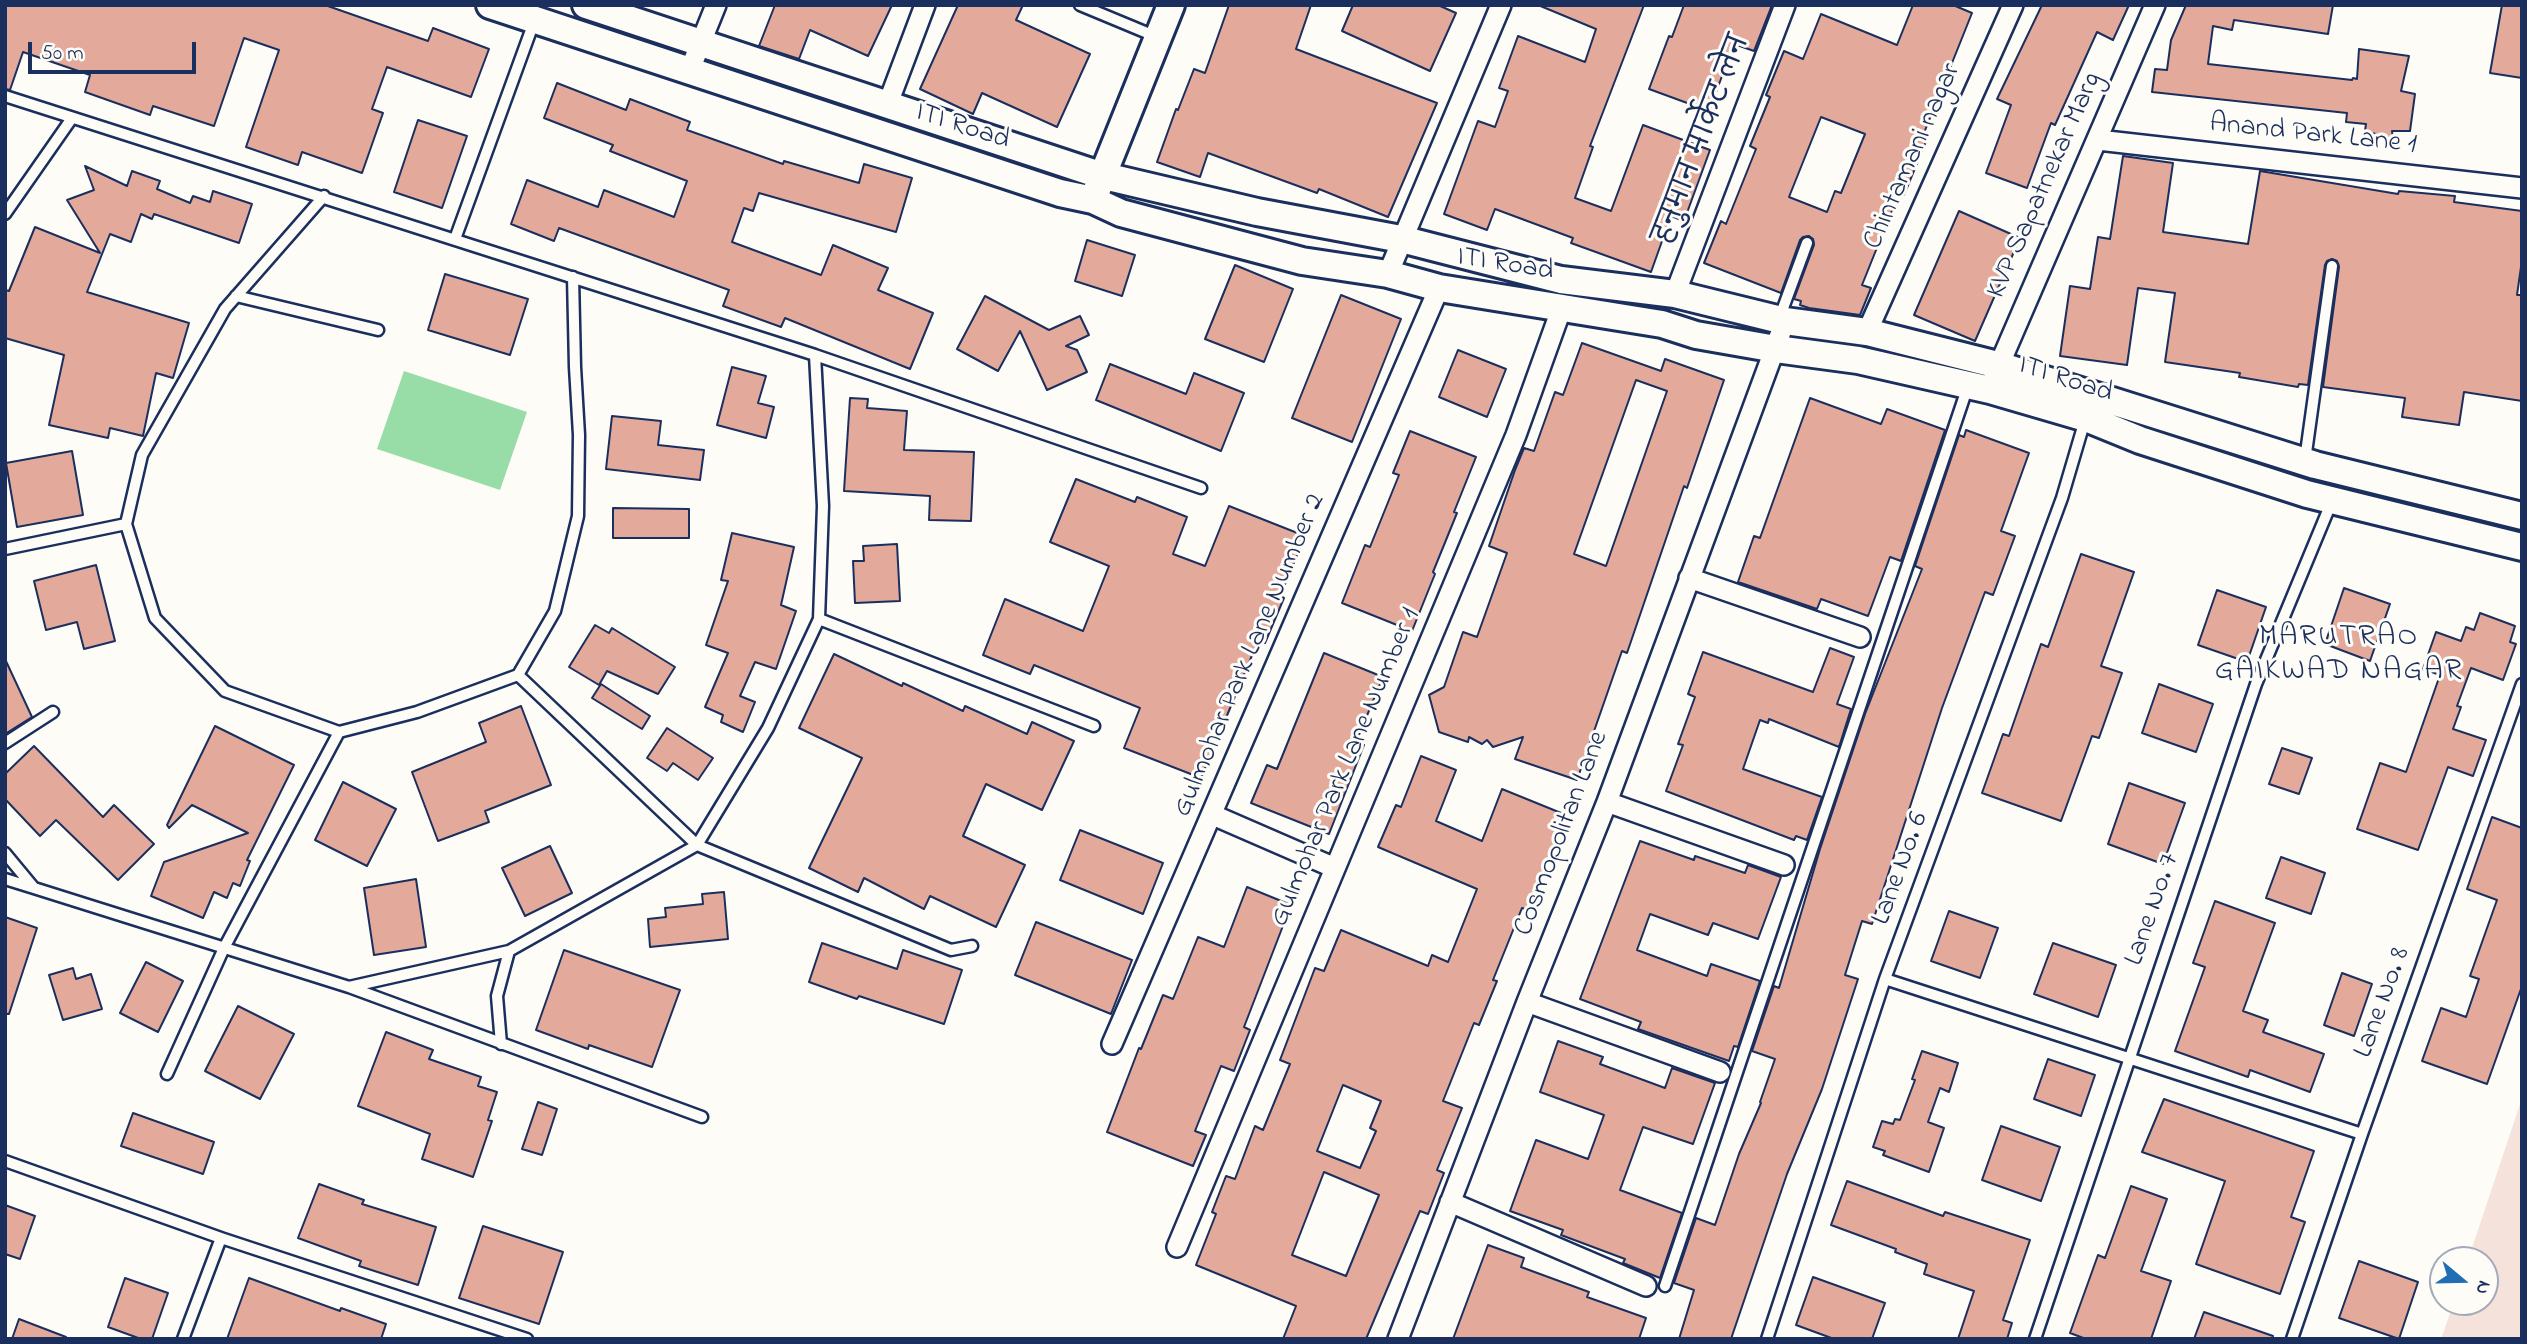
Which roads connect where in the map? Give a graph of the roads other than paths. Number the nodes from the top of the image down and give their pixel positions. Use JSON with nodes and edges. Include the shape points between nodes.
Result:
{"nodes":[{"id":1,"x":490,"y":5,"type":"edge"},
{"id":2,"x":586,"y":5,"type":"edge"},
{"id":3,"x":716,"y":5,"type":"edge"},
{"id":4,"x":925,"y":5,"type":"edge"},
{"id":5,"x":1080,"y":5,"type":"edge"},
{"id":6,"x":1171,"y":5,"type":"edge"},
{"id":7,"x":1501,"y":5,"type":"edge"},
{"id":8,"x":1785,"y":5,"type":"edge"},
{"id":9,"x":2013,"y":5,"type":"edge"},
{"id":10,"x":2155,"y":5,"type":"edge"},
{"id":11,"x":538,"y":13,"type":"edge"},
{"id":12,"x":1157,"y":38,"type":"junction"},
{"id":13,"x":701,"y":43,"type":"junction"},
{"id":14,"x":689,"y":72,"type":"junction"},
{"id":15,"x":5,"y":96,"type":"edge"},
{"id":16,"x":887,"y":106,"type":"junction"},
{"id":17,"x":72,"y":118,"type":"junction"},
{"id":18,"x":2098,"y":140,"type":"junction"},
{"id":19,"x":2522,"y":187,"type":"edge"},
{"id":20,"x":1097,"y":188,"type":"junction"},
{"id":21,"x":324,"y":196,"type":"junction"},
{"id":22,"x":5,"y":214,"type":"edge"},
{"id":23,"x":456,"y":239,"type":"junction"},
{"id":24,"x":1401,"y":239,"type":"junction"},
{"id":25,"x":1807,"y":243,"type":"dead end"},
{"id":26,"x":2332,"y":267,"type":"dead end"},
{"id":27,"x":1388,"y":274,"type":"junction"},
{"id":28,"x":573,"y":276,"type":"junction"},
{"id":29,"x":1439,"y":288,"type":"junction"},
{"id":30,"x":1675,"y":294,"type":"junction"},
{"id":31,"x":236,"y":296,"type":"junction"},
{"id":32,"x":1562,"y":307,"type":"junction"},
{"id":33,"x":1782,"y":321,"type":"junction"},
{"id":34,"x":378,"y":330,"type":"dead end"},
{"id":35,"x":1867,"y":332,"type":"junction"},
{"id":36,"x":1776,"y":349,"type":"junction"},
{"id":37,"x":815,"y":355,"type":"junction"},
{"id":38,"x":1986,"y":380,"type":"junction"},
{"id":39,"x":2090,"y":406,"type":"junction"},
{"id":40,"x":2305,"y":462,"type":"junction"},
{"id":41,"x":1201,"y":488,"type":"dead end"},
{"id":42,"x":2332,"y":501,"type":"junction"},
{"id":43,"x":2522,"y":516,"type":"edge"},
{"id":44,"x":126,"y":524,"type":"junction"},
{"id":45,"x":2522,"y":547,"type":"edge"},
{"id":46,"x":5,"y":549,"type":"edge"},
{"id":47,"x":1689,"y":578,"type":"junction"},
{"id":48,"x":819,"y":619,"type":"junction"},
{"id":49,"x":1860,"y":637,"type":"dead end"},
{"id":50,"x":519,"y":675,"type":"junction"},
{"id":51,"x":2522,"y":684,"type":"edge"},
{"id":52,"x":53,"y":712,"type":"dead end"},
{"id":53,"x":1094,"y":726,"type":"dead end"},
{"id":54,"x":339,"y":732,"type":"junction"},
{"id":55,"x":5,"y":743,"type":"edge"},
{"id":56,"x":1608,"y":802,"type":"junction"},
{"id":57,"x":1213,"y":815,"type":"junction"},
{"id":58,"x":696,"y":845,"type":"junction"},
{"id":59,"x":5,"y":852,"type":"edge"},
{"id":60,"x":1784,"y":864,"type":"dead end"},
{"id":61,"x":1335,"y":868,"type":"junction"},
{"id":62,"x":5,"y":879,"type":"edge"},
{"id":63,"x":34,"y":888,"type":"junction"},
{"id":64,"x":972,"y":946,"type":"dead end"},
{"id":65,"x":224,"y":948,"type":"junction"},
{"id":66,"x":509,"y":951,"type":"junction"},
{"id":67,"x":1885,"y":979,"type":"junction"},
{"id":68,"x":349,"y":987,"type":"junction"},
{"id":69,"x":1527,"y":1002,"type":"junction"},
{"id":70,"x":1112,"y":1044,"type":"dead end"},
{"id":71,"x":501,"y":1045,"type":"junction"},
{"id":72,"x":2129,"y":1058,"type":"junction"},
{"id":73,"x":1720,"y":1072,"type":"dead end"},
{"id":74,"x":167,"y":1074,"type":"dead end"},
{"id":75,"x":702,"y":1117,"type":"dead end"},
{"id":76,"x":2362,"y":1133,"type":"junction"},
{"id":77,"x":5,"y":1161,"type":"edge"},
{"id":78,"x":1450,"y":1202,"type":"junction"},
{"id":79,"x":221,"y":1238,"type":"junction"},
{"id":80,"x":1177,"y":1247,"type":"dead end"},
{"id":81,"x":1656,"y":1286,"type":"joint"},
{"id":82,"x":183,"y":1339,"type":"edge"},
{"id":83,"x":527,"y":1339,"type":"edge"},
{"id":84,"x":1398,"y":1339,"type":"edge"},
{"id":85,"x":1768,"y":1339,"type":"edge"},
{"id":86,"x":2035,"y":1339,"type":"edge"},
{"id":87,"x":2292,"y":1339,"type":"edge"}],
"edges":[{"from":1,"to":11,"type":"main road","name":"ITI Road"},
{"from":2,"to":13,"type":"main road","name":"ITI Road","via":[[637,18]]},
{"from":3,"to":13,"type":"street"},
{"from":4,"to":16,"type":"street"},
{"from":5,"to":12,"type":"lane"},
{"from":6,"to":12,"type":"main road"},
{"from":7,"to":24,"type":"street"},
{"from":8,"to":30,"type":"street","name":"हनुमान मार्केट लेन"},
{"from":9,"to":35,"type":"street","name":"Chintamani nagar"},
{"from":10,"to":18,"type":"street","name":"KVP Sapatnekar Marg"},
{"from":11,"to":14,"type":"main road","name":"ITI Road"},
{"from":11,"to":23,"type":"lane"},
{"from":12,"to":20,"type":"main road"},
{"from":13,"to":14,"type":"street"},
{"from":13,"to":16,"type":"main road","name":"ITI Road"},
{"from":14,"to":20,"type":"main road","name":"ITI Road","via":[[1059,193]]},
{"from":15,"to":17,"type":"lane"},
{"from":16,"to":20,"type":"main road","name":"ITI Road"},
{"from":17,"to":21,"type":"lane"},
{"from":17,"to":22,"type":"lane"},
{"from":18,"to":19,"type":"street","name":"Anand Park Lane 1"},
{"from":18,"to":38,"type":"street","name":"KVP Sapatnekar Marg"},
{"from":20,"to":24,"type":"main road","name":"ITI Road"},
{"from":20,"to":27,"type":"main road","name":"ITI Road","via":[[1121,213],[1301,261]]},
{"from":21,"to":23,"type":"lane"},
{"from":21,"to":31,"type":"lane"},
{"from":23,"to":28,"type":"lane"},
{"from":24,"to":27,"type":"street"},
{"from":24,"to":30,"type":"main road","name":"ITI Road","via":[[1561,280]]},
{"from":25,"to":33,"type":"lane"},
{"from":26,"to":40,"type":"lane"},
{"from":27,"to":29,"type":"main road","name":"ITI Road"},
{"from":28,"to":37,"type":"lane"},
{"from":28,"to":50,"type":"lane","via":[[578,516],[555,611]]},
{"from":29,"to":32,"type":"main road","name":"ITI Road"},
{"from":29,"to":57,"type":"street","name":"Gulmohar Park Lane Number 2"},
{"from":30,"to":33,"type":"main road","name":"ITI Road"},
{"from":31,"to":34,"type":"lane"},
{"from":31,"to":44,"type":"lane","via":[[142,456]]},
{"from":32,"to":36,"type":"main road","name":"ITI Road"},
{"from":32,"to":61,"type":"street","name":"Gulmohar Park Lane Number 1","via":[[1516,435]]},
{"from":33,"to":35,"type":"main road","name":"ITI Road"},
{"from":33,"to":36,"type":"street","name":"Cosmopolitan Lane"},
{"from":35,"to":38,"type":"main road","name":"ITI Road"},
{"from":36,"to":38,"type":"main road","name":"ITI Road"},
{"from":36,"to":47,"type":"street","name":"Cosmopolitan Lane"},
{"from":37,"to":41,"type":"lane"},
{"from":37,"to":48,"type":"lane","via":[[822,506]]},
{"from":38,"to":39,"type":"main road","name":"ITI Road"},
{"from":38,"to":81,"type":"lane"},
{"from":39,"to":40,"type":"main road","name":"ITI Road"},
{"from":39,"to":42,"type":"main road","name":"ITI Road","via":[[2140,440]]},
{"from":39,"to":67,"type":"lane","name":"Lane No. 6","via":[[2062,498]]},
{"from":40,"to":43,"type":"main road","name":"ITI Road"},
{"from":42,"to":45,"type":"main road","name":"ITI Road"},
{"from":42,"to":72,"type":"lane","name":"Lane No. 7","via":[[2256,684]]},
{"from":44,"to":46,"type":"lane"},
{"from":44,"to":54,"type":"lane","via":[[155,618],[225,691]]},
{"from":47,"to":49,"type":"street"},
{"from":47,"to":56,"type":"street","name":"Cosmopolitan Lane"},
{"from":48,"to":53,"type":"lane"},
{"from":48,"to":58,"type":"lane","via":[[768,728]]},
{"from":50,"to":54,"type":"lane","via":[[417,712]]},
{"from":50,"to":58,"type":"lane"},
{"from":51,"to":76,"type":"lane","name":"Lane No. 8"},
{"from":52,"to":55,"type":"lane"},
{"from":54,"to":65,"type":"lane"},
{"from":56,"to":60,"type":"street"},
{"from":56,"to":69,"type":"street","name":"Cosmopolitan Lane"},
{"from":57,"to":61,"type":"street"},
{"from":57,"to":70,"type":"street","name":"Gulmohar Park Lane Number 2"},
{"from":58,"to":64,"type":"lane","via":[[951,950]]},
{"from":58,"to":66,"type":"lane"},
{"from":59,"to":63,"type":"lane"},
{"from":61,"to":80,"type":"street","name":"Gulmohar Park Lane Number 1"},
{"from":62,"to":63,"type":"lane"},
{"from":63,"to":65,"type":"lane"},
{"from":65,"to":68,"type":"lane"},
{"from":65,"to":74,"type":"lane"},
{"from":66,"to":68,"type":"lane"},
{"from":66,"to":71,"type":"lane","via":[[497,996]]},
{"from":67,"to":72,"type":"lane"},
{"from":67,"to":85,"type":"lane","name":"Lane No. 6"},
{"from":68,"to":71,"type":"lane"},
{"from":69,"to":73,"type":"street"},
{"from":69,"to":78,"type":"street","name":"Cosmopolitan Lane"},
{"from":71,"to":75,"type":"lane"},
{"from":72,"to":76,"type":"lane"},
{"from":72,"to":86,"type":"lane","name":"Lane No. 7"},
{"from":76,"to":87,"type":"lane","name":"Lane No. 8"},
{"from":77,"to":79,"type":"lane"},
{"from":78,"to":81,"type":"street"},
{"from":78,"to":84,"type":"street","name":"Cosmopolitan Lane"},
{"from":79,"to":82,"type":"lane"},
{"from":79,"to":83,"type":"lane"}]}
